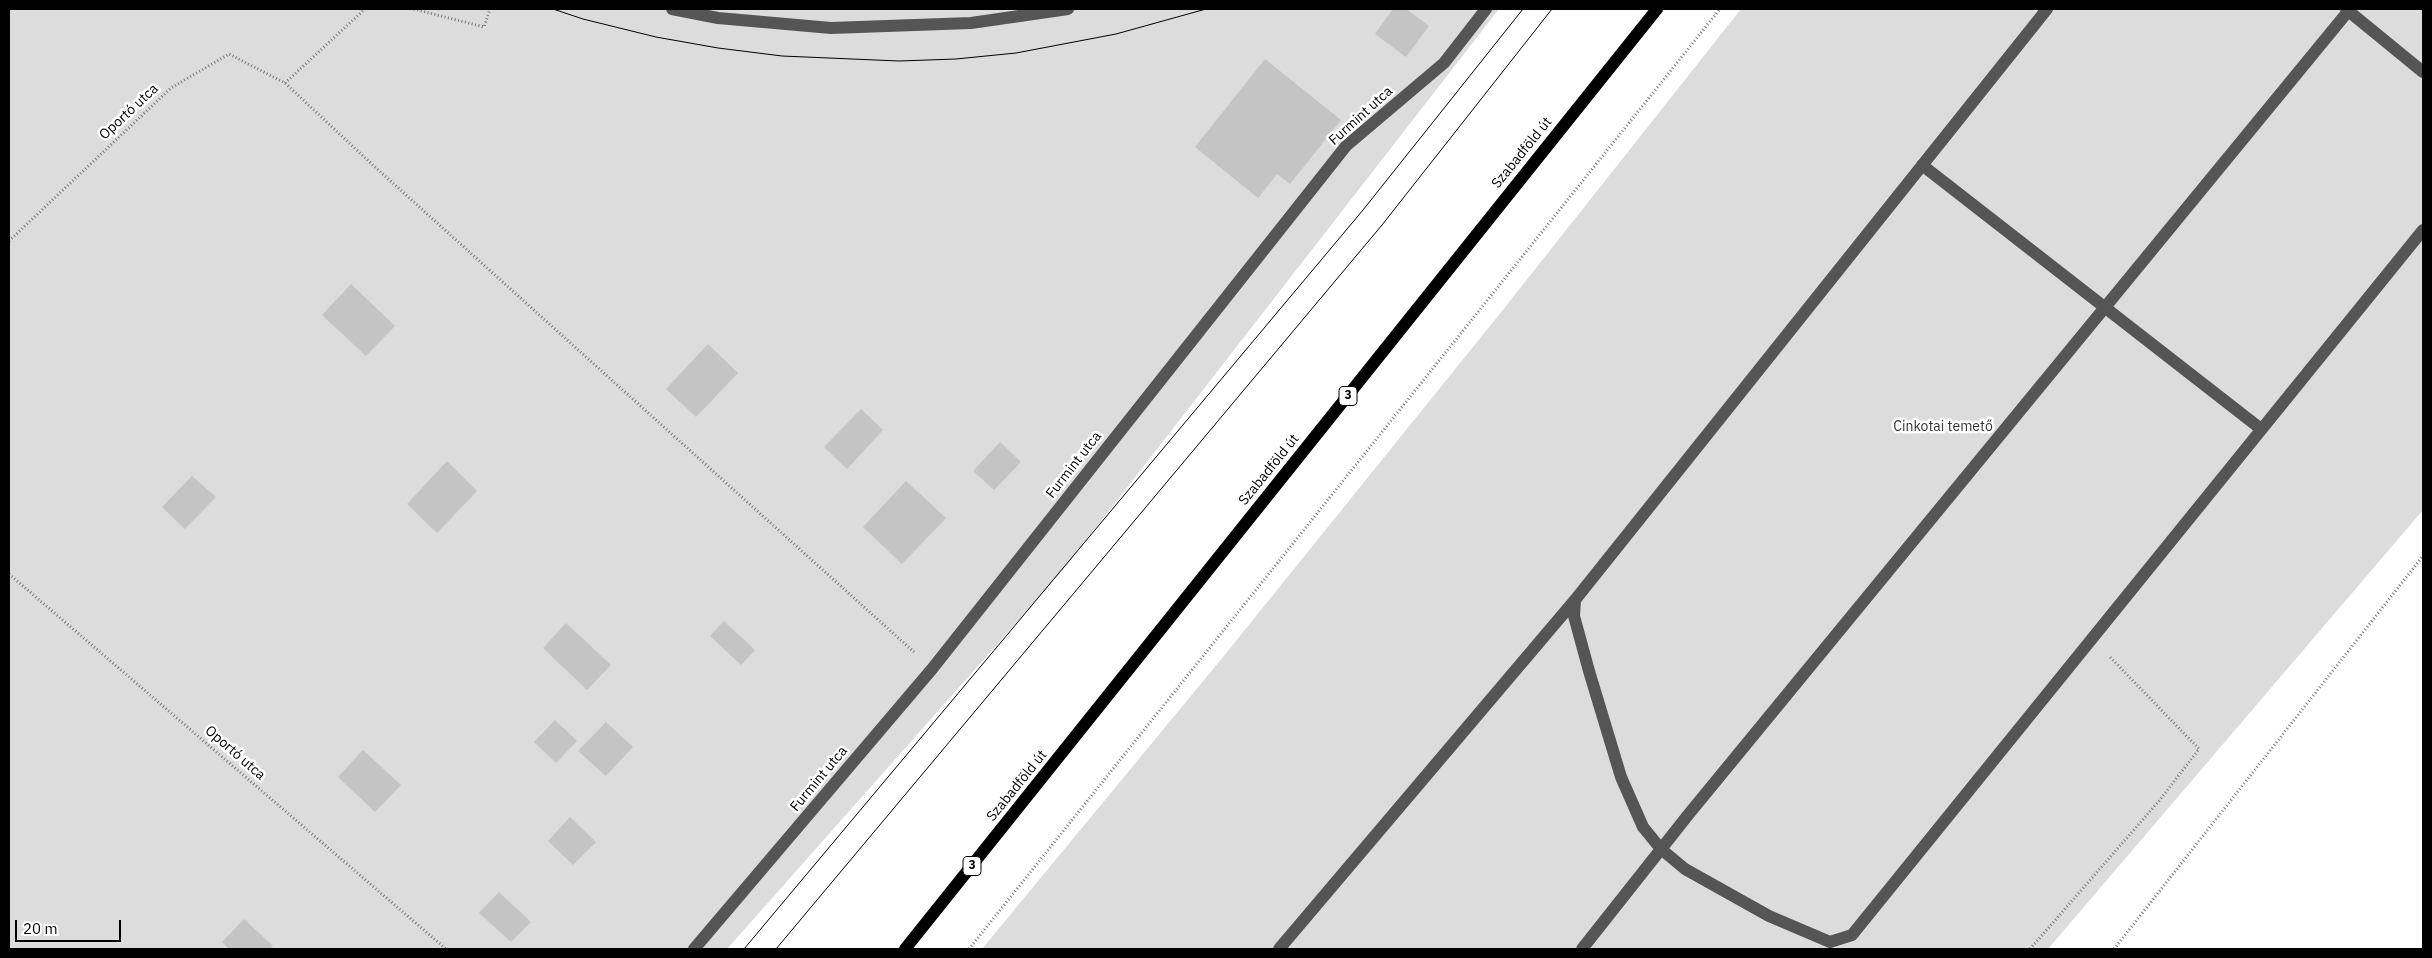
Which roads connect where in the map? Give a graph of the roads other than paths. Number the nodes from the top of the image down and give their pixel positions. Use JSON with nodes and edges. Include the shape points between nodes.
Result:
{"nodes":[{"id":1,"x":672,"y":9,"type":"edge"},
{"id":2,"x":1068,"y":9,"type":"edge"},
{"id":3,"x":1486,"y":9,"type":"edge"},
{"id":4,"x":1657,"y":9,"type":"edge"},
{"id":5,"x":2047,"y":9,"type":"edge"},
{"id":6,"x":2348,"y":9,"type":"edge"},
{"id":7,"x":2423,"y":72,"type":"edge"},
{"id":8,"x":1922,"y":165,"type":"junction"},
{"id":9,"x":2423,"y":230,"type":"edge"},
{"id":10,"x":2105,"y":307,"type":"junction"},
{"id":11,"x":2261,"y":429,"type":"junction"},
{"id":12,"x":1575,"y":600,"type":"junction"},
{"id":13,"x":1661,"y":850,"type":"junction"},
{"id":14,"x":694,"y":949,"type":"edge"},
{"id":15,"x":905,"y":949,"type":"edge"},
{"id":16,"x":1279,"y":949,"type":"edge"},
{"id":17,"x":1582,"y":949,"type":"edge"}],
"edges":[{"from":1,"to":2,"type":"street","via":[[718,18],[830,28],[971,23]]},
{"from":3,"to":14,"type":"street","name":"Furmint utca","via":[[1444,63],[1346,146],[932,669]]},
{"from":4,"to":15,"type":"main road","name":"Szabadföld út","number":"3"},
{"from":5,"to":8,"type":"street"},
{"from":6,"to":7,"type":"street"},
{"from":6,"to":10,"type":"street"},
{"from":8,"to":10,"type":"street"},
{"from":8,"to":12,"type":"street"},
{"from":9,"to":11,"type":"street"},
{"from":10,"to":11,"type":"street"},
{"from":10,"to":13,"type":"street"},
{"from":11,"to":13,"type":"street","via":[[1852,935],[1830,942],[1769,916],[1685,869]]},
{"from":12,"to":13,"type":"street","via":[[1574,616],[1621,777],[1643,827]]},
{"from":12,"to":16,"type":"street"},
{"from":13,"to":17,"type":"street"}]}
